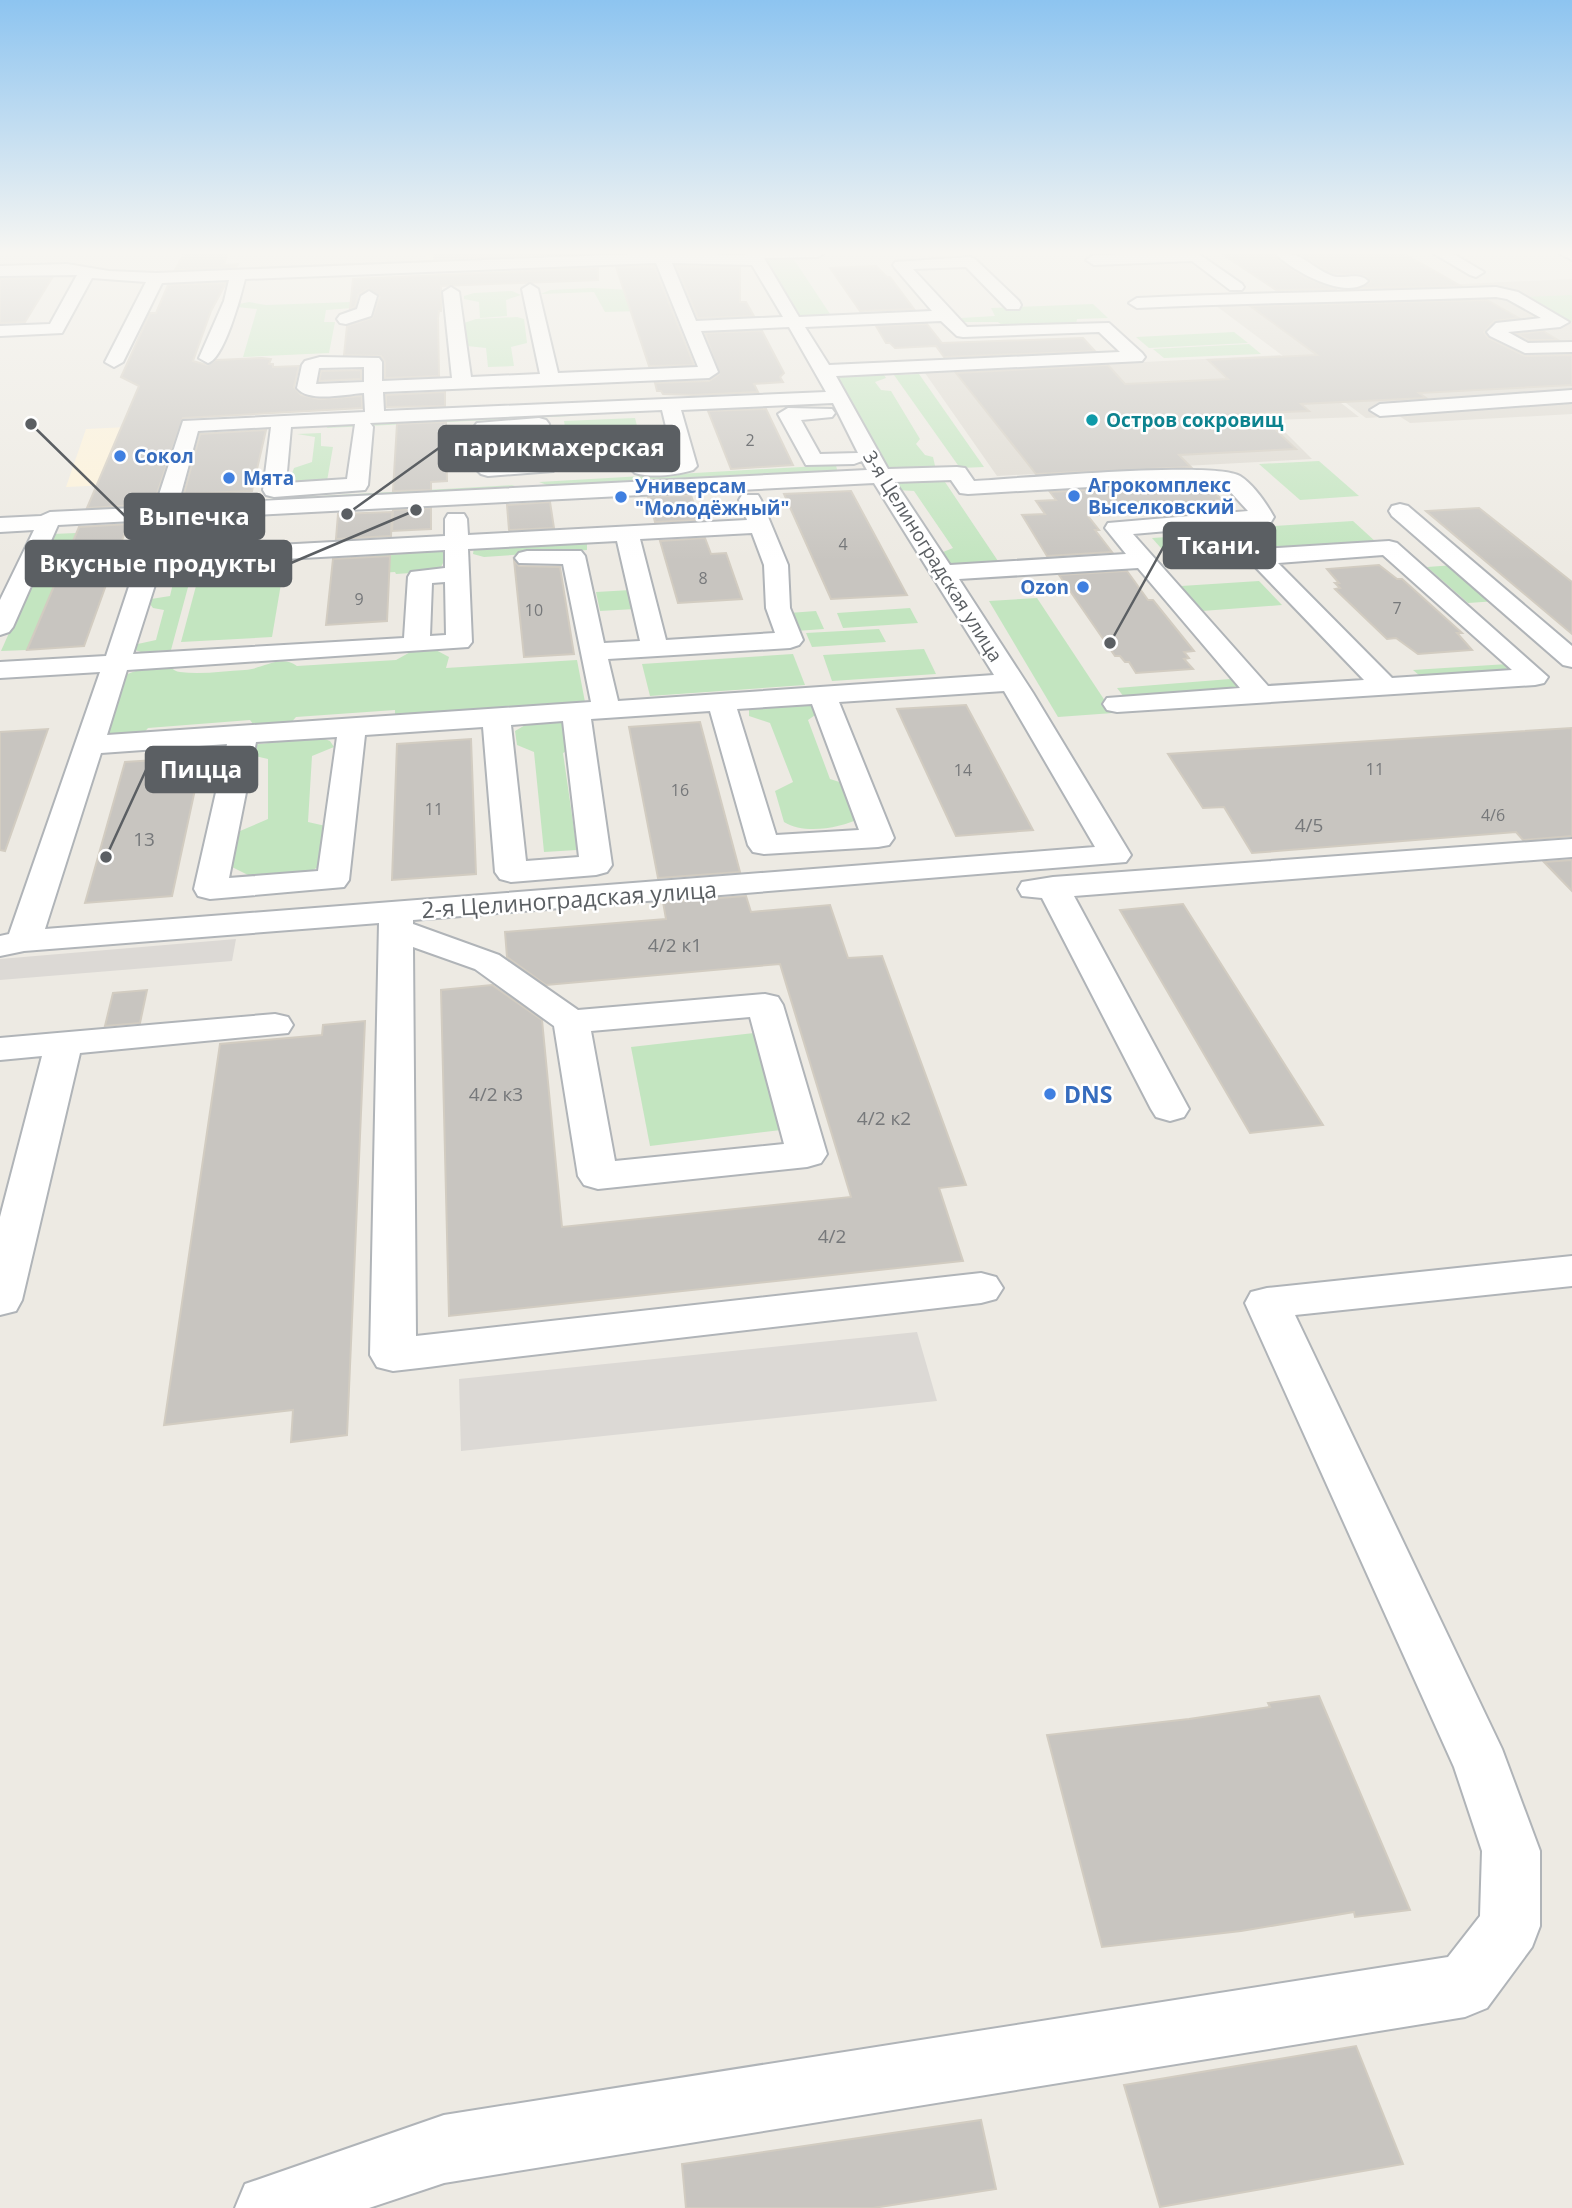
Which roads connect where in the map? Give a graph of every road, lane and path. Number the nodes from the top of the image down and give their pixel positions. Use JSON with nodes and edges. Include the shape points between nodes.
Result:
{"nodes":[{"id":1,"x":117,"y":355,"type":"edge"},
{"id":2,"x":209,"y":355,"type":"edge"},
{"id":3,"x":459,"y":355,"type":"edge"},
{"id":4,"x":545,"y":355,"type":"edge"},
{"id":5,"x":702,"y":355,"type":"edge"},
{"id":6,"x":813,"y":355,"type":"edge"},
{"id":7,"x":1134,"y":355,"type":"edge"},
{"id":8,"x":208,"y":358,"type":"dead end"},
{"id":9,"x":114,"y":362,"type":"dead end"},
{"id":10,"x":628,"y":369,"type":"junction"},
{"id":11,"x":822,"y":371,"type":"junction"},
{"id":12,"x":550,"y":379,"type":"junction"},
{"id":13,"x":463,"y":383,"type":"junction"},
{"id":14,"x":636,"y":396,"type":"dead end"},
{"id":15,"x":1572,"y":396,"type":"edge"},
{"id":16,"x":843,"y":404,"type":"junction"},
{"id":17,"x":670,"y":405,"type":"junction"},
{"id":18,"x":1380,"y":410,"type":"dead end"},
{"id":19,"x":282,"y":420,"type":"junction"},
{"id":20,"x":369,"y":423,"type":"junction"},
{"id":21,"x":876,"y":467,"type":"junction"},
{"id":22,"x":529,"y":479,"type":"junction"},
{"id":23,"x":744,"y":481,"type":"junction"},
{"id":24,"x":455,"y":496,"type":"junction"},
{"id":25,"x":1400,"y":511,"type":"dead end"},
{"id":26,"x":164,"y":512,"type":"junction"},
{"id":27,"x":1233,"y":521,"type":"junction"},
{"id":28,"x":48,"y":522,"type":"junction"},
{"id":29,"x":0,"y":525,"type":"edge"},
{"id":30,"x":759,"y":526,"type":"junction"},
{"id":31,"x":627,"y":533,"type":"junction"},
{"id":32,"x":1257,"y":558,"type":"junction"},
{"id":33,"x":151,"y":559,"type":"junction"},
{"id":34,"x":458,"y":560,"type":"junction"},
{"id":35,"x":1144,"y":560,"type":"junction"},
{"id":36,"x":29,"y":562,"type":"junction"},
{"id":37,"x":4,"y":563,"type":"dead end"},
{"id":38,"x":942,"y":573,"type":"junction"},
{"id":39,"x":0,"y":627,"type":"edge"},
{"id":40,"x":417,"y":644,"type":"junction"},
{"id":41,"x":655,"y":648,"type":"junction"},
{"id":42,"x":593,"y":652,"type":"junction"},
{"id":43,"x":1572,"y":659,"type":"edge"},
{"id":44,"x":118,"y":662,"type":"junction"},
{"id":45,"x":0,"y":670,"type":"edge"},
{"id":46,"x":1012,"y":682,"type":"junction"},
{"id":47,"x":1384,"y":685,"type":"junction"},
{"id":48,"x":1260,"y":694,"type":"junction"},
{"id":49,"x":823,"y":696,"type":"junction"},
{"id":50,"x":721,"y":703,"type":"junction"},
{"id":51,"x":1118,"y":704,"type":"dead end"},
{"id":52,"x":606,"y":710,"type":"junction"},
{"id":53,"x":576,"y":713,"type":"junction"},
{"id":54,"x":496,"y":717,"type":"junction"},
{"id":55,"x":352,"y":727,"type":"junction"},
{"id":56,"x":243,"y":735,"type":"junction"},
{"id":57,"x":89,"y":745,"type":"junction"},
{"id":58,"x":1572,"y":848,"type":"edge"},
{"id":59,"x":1115,"y":856,"type":"joint"},
{"id":60,"x":1053,"y":887,"type":"junction"},
{"id":61,"x":527,"y":901,"type":"junction"},
{"id":62,"x":396,"y":920,"type":"junction"},
{"id":63,"x":12,"y":944,"type":"edge"},
{"id":64,"x":571,"y":1022,"type":"junction"},
{"id":65,"x":275,"y":1026,"type":"dead end"},
{"id":66,"x":64,"y":1043,"type":"junction"},
{"id":67,"x":0,"y":1049,"type":"edge"},
{"id":68,"x":1170,"y":1108,"type":"dead end"},
{"id":69,"x":1572,"y":1270,"type":"edge"},
{"id":70,"x":981,"y":1288,"type":"dead end"},
{"id":71,"x":0,"y":1300,"type":"edge"},
{"id":72,"x":269,"y":2208,"type":"edge"}],
"edges":[{"from":1,"to":9,"type":"street"},
{"from":2,"to":8,"type":"street"},
{"from":3,"to":13,"type":"street"},
{"from":4,"to":12,"type":"street"},
{"from":5,"to":10,"type":"street","via":[[709,372]]},
{"from":6,"to":11,"type":"street","name":"3-я Целиноградская улица"},
{"from":7,"to":11,"type":"street"},
{"from":10,"to":12,"type":"street"},
{"from":10,"to":14,"type":"street"},
{"from":11,"to":16,"type":"street","name":"3-я Целиноградская улица"},
{"from":12,"to":13,"type":"street"},
{"from":13,"to":20,"type":"street","via":[[373,387]]},
{"from":15,"to":18,"type":"street"},
{"from":16,"to":17,"type":"street"},
{"from":16,"to":21,"type":"street","name":"3-я Целиноградская улица"},
{"from":16,"to":21,"type":"street","via":[[788,414],[813,461]]},
{"from":17,"to":20,"type":"street"},
{"from":17,"to":22,"type":"street","via":[[686,466]]},
{"from":19,"to":20,"type":"street"},
{"from":19,"to":20,"type":"street","via":[[274,490],[357,485]]},
{"from":19,"to":26,"type":"street","name":"2-я Целиноградская улица","via":[[190,425]]},
{"from":21,"to":23,"type":"street"},
{"from":21,"to":27,"type":"street","via":[[957,473],[968,488],[1193,475],[1232,480],[1263,517]]},
{"from":21,"to":38,"type":"street","name":"3-я Целиноградская улица"},
{"from":22,"to":23,"type":"street"},
{"from":22,"to":24,"type":"street"},
{"from":23,"to":30,"type":"street"},
{"from":24,"to":26,"type":"street"},
{"from":24,"to":34,"type":"street"},
{"from":25,"to":43,"type":"street"},
{"from":26,"to":28,"type":"street"},
{"from":26,"to":33,"type":"street","name":"2-я Целиноградская улица"},
{"from":27,"to":32,"type":"street"},
{"from":27,"to":35,"type":"street","via":[[1115,528]]},
{"from":28,"to":29,"type":"street"},
{"from":28,"to":36,"type":"street"},
{"from":30,"to":31,"type":"street"},
{"from":30,"to":41,"type":"street","via":[[776,565],[778,608],[790,639]]},
{"from":31,"to":34,"type":"street"},
{"from":31,"to":41,"type":"street"},
{"from":32,"to":47,"type":"street"},
{"from":32,"to":47,"type":"street","via":[[1389,548],[1535,677]]},
{"from":33,"to":34,"type":"street"},
{"from":33,"to":44,"type":"street","name":"2-я Целиноградская улица"},
{"from":34,"to":40,"type":"street","via":[[420,577]]},
{"from":34,"to":40,"type":"street","via":[[459,642]]},
{"from":34,"to":42,"type":"street","via":[[573,556]]},
{"from":35,"to":38,"type":"street"},
{"from":35,"to":48,"type":"street"},
{"from":36,"to":37,"type":"street"},
{"from":36,"to":39,"type":"street"},
{"from":38,"to":46,"type":"street","name":"3-я Целиноградская улица"},
{"from":40,"to":44,"type":"street"},
{"from":41,"to":42,"type":"street"},
{"from":42,"to":52,"type":"street"},
{"from":44,"to":45,"type":"street"},
{"from":44,"to":57,"type":"street","name":"2-я Целиноградская улица"},
{"from":46,"to":49,"type":"street"},
{"from":46,"to":59,"type":"street","name":"3-я Целиноградская улица"},
{"from":47,"to":48,"type":"street"},
{"from":48,"to":51,"type":"street"},
{"from":49,"to":50,"type":"street"},
{"from":49,"to":50,"type":"street","via":[[878,838],[764,845]]},
{"from":50,"to":52,"type":"street"},
{"from":52,"to":53,"type":"street"},
{"from":53,"to":54,"type":"street"},
{"from":53,"to":54,"type":"street","via":[[596,865],[511,872]]},
{"from":54,"to":55,"type":"street"},
{"from":55,"to":56,"type":"street"},
{"from":55,"to":56,"type":"street","via":[[333,880],[210,889]]},
{"from":56,"to":57,"type":"street"},
{"from":57,"to":63,"type":"street","name":"2-я Целиноградская улица"},
{"from":58,"to":60,"type":"street"},
{"from":59,"to":61,"type":"street","name":"2-я Целиноградская улица"},
{"from":60,"to":61,"type":"street","via":[[638,920]]},
{"from":60,"to":68,"type":"street"},
{"from":61,"to":62,"type":"street","name":"2-я Целиноградская улица"},
{"from":62,"to":63,"type":"street","name":"2-я Целиноградская улица"},
{"from":62,"to":64,"type":"street","via":[[487,962]]},
{"from":62,"to":70,"type":"street","via":[[393,1355]]},
{"from":64,"to":64,"type":"street","via":[[765,1005],[807,1154],[598,1176]]},
{"from":65,"to":66,"type":"street"},
{"from":66,"to":67,"type":"street"},
{"from":66,"to":71,"type":"street"},
{"from":69,"to":72,"type":"street","via":[[1267,1303],[1482,1768],[1511,1851],[1510,1926],[1465,1986],[444,2149]]}]}
